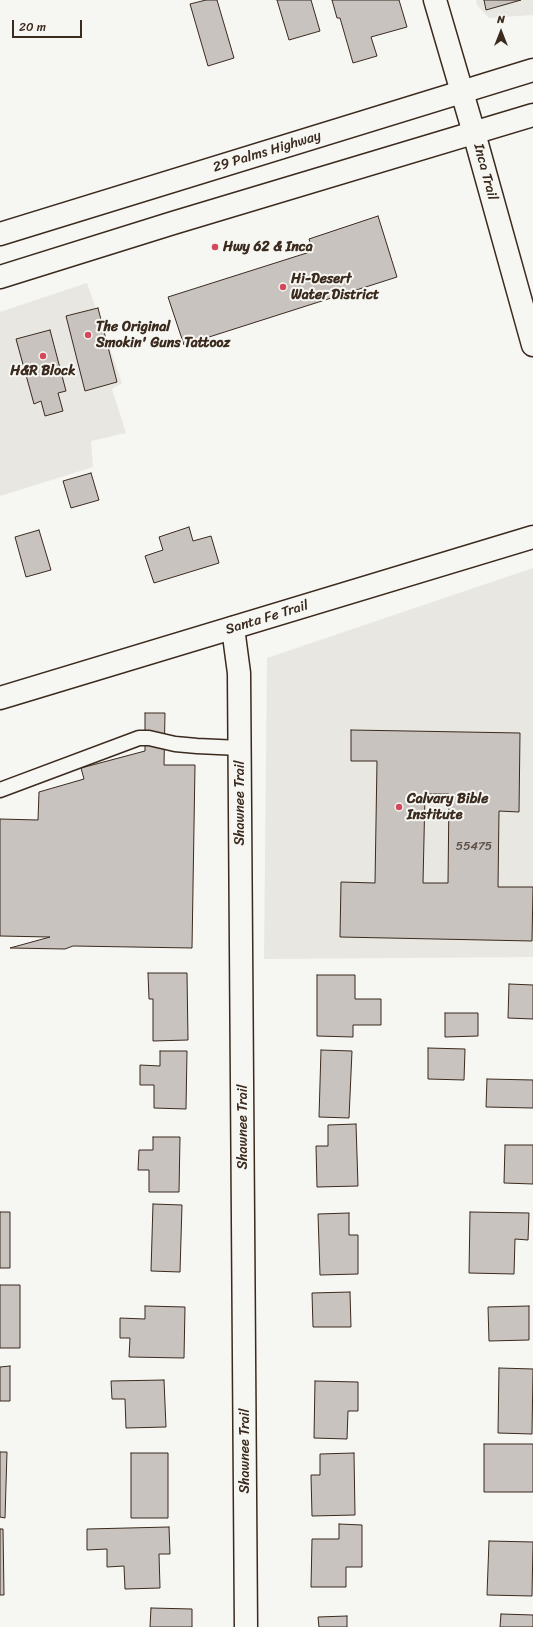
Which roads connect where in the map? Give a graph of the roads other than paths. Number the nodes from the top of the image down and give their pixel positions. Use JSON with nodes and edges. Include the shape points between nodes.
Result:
{"nodes":[{"id":1,"x":435,"y":0,"type":"edge"},
{"id":2,"x":533,"y":70,"type":"edge"},
{"id":3,"x":462,"y":92,"type":"junction"},
{"id":4,"x":533,"y":115,"type":"edge"},
{"id":5,"x":474,"y":133,"type":"junction"},
{"id":6,"x":0,"y":234,"type":"edge"},
{"id":7,"x":0,"y":277,"type":"edge"},
{"id":8,"x":529,"y":317,"type":"edge"},
{"id":9,"x":533,"y":345,"type":"edge"},
{"id":10,"x":533,"y":537,"type":"edge"},
{"id":11,"x":233,"y":628,"type":"junction"},
{"id":12,"x":0,"y":698,"type":"edge"},
{"id":13,"x":240,"y":748,"type":"junction"},
{"id":14,"x":0,"y":790,"type":"edge"},
{"id":15,"x":246,"y":1627,"type":"edge"}],
"edges":[{"from":1,"to":3,"type":"street","name":"Inca Trail"},
{"from":2,"to":3,"type":"street","name":"29 Palms Highway"},
{"from":3,"to":5,"type":"street","name":"Inca Trail"},
{"from":3,"to":6,"type":"street","name":"29 Palms Highway"},
{"from":4,"to":5,"type":"street"},
{"from":5,"to":7,"type":"street"},
{"from":5,"to":8,"type":"street","name":"Inca Trail"},
{"from":8,"to":9,"type":"street","name":"Inca Trail"},
{"from":10,"to":11,"type":"street","name":"Santa Fe Trail"},
{"from":11,"to":12,"type":"street","name":"Santa Fe Trail"},
{"from":11,"to":13,"type":"street","name":"Shawnee Trail","via":[[239,673]]},
{"from":13,"to":14,"type":"lane","via":[[139,738]]},
{"from":13,"to":15,"type":"street","name":"Shawnee Trail"}]}
